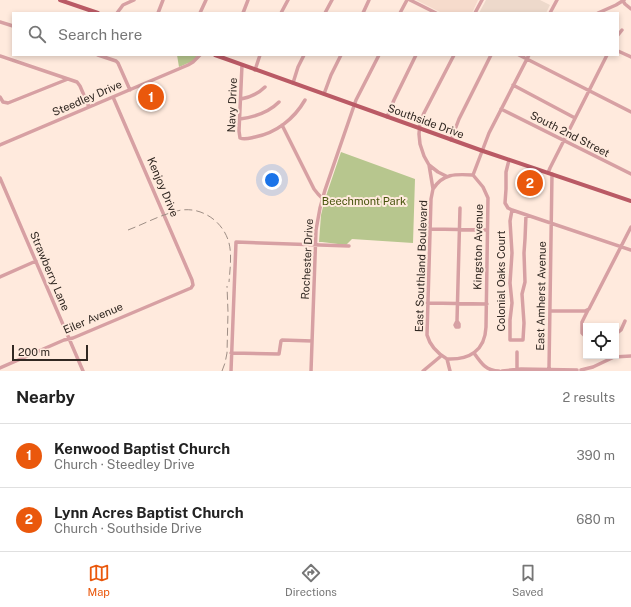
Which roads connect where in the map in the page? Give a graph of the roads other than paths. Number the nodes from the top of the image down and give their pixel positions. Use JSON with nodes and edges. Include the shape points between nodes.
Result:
{"nodes":[{"id":1,"x":60,"y":0,"type":"edge"},
{"id":2,"x":134,"y":0,"type":"edge"},
{"id":3,"x":163,"y":0,"type":"edge"},
{"id":4,"x":206,"y":0,"type":"edge"},
{"id":5,"x":248,"y":0,"type":"edge"},
{"id":6,"x":288,"y":0,"type":"edge"},
{"id":7,"x":332,"y":0,"type":"edge"},
{"id":8,"x":369,"y":0,"type":"edge"},
{"id":9,"x":407,"y":0,"type":"edge"},
{"id":10,"x":410,"y":0,"type":"edge"},
{"id":11,"x":482,"y":0,"type":"edge"},
{"id":12,"x":557,"y":0,"type":"edge"},
{"id":13,"x":623,"y":0,"type":"edge"},
{"id":14,"x":71,"y":2,"type":"edge"},
{"id":15,"x":631,"y":8,"type":"edge"},
{"id":16,"x":96,"y":12,"type":"edge"},
{"id":17,"x":118,"y":12,"type":"edge"},
{"id":18,"x":158,"y":12,"type":"edge"},
{"id":19,"x":200,"y":12,"type":"edge"},
{"id":20,"x":243,"y":12,"type":"edge"},
{"id":21,"x":282,"y":12,"type":"edge"},
{"id":22,"x":326,"y":12,"type":"edge"},
{"id":23,"x":363,"y":12,"type":"edge"},
{"id":24,"x":401,"y":12,"type":"edge"},
{"id":25,"x":434,"y":12,"type":"edge"},
{"id":26,"x":476,"y":12,"type":"edge"},
{"id":27,"x":551,"y":12,"type":"edge"},
{"id":28,"x":600,"y":12,"type":"edge"},
{"id":29,"x":0,"y":22,"type":"edge"},
{"id":30,"x":12,"y":26,"type":"edge"},
{"id":31,"x":622,"y":30,"type":"dead end"},
{"id":32,"x":619,"y":34,"type":"edge"},
{"id":33,"x":619,"y":51,"type":"edge"},
{"id":34,"x":0,"y":56,"type":"edge"},
{"id":35,"x":101,"y":56,"type":"edge"},
{"id":36,"x":199,"y":56,"type":"edge"},
{"id":37,"x":224,"y":56,"type":"edge"},
{"id":38,"x":260,"y":56,"type":"edge"},
{"id":39,"x":304,"y":56,"type":"edge"},
{"id":40,"x":340,"y":56,"type":"edge"},
{"id":41,"x":378,"y":56,"type":"edge"},
{"id":42,"x":415,"y":56,"type":"edge"},
{"id":43,"x":453,"y":56,"type":"edge"},
{"id":44,"x":490,"y":56,"type":"edge"},
{"id":45,"x":606,"y":56,"type":"edge"},
{"id":46,"x":528,"y":57,"type":"edge"},
{"id":47,"x":631,"y":57,"type":"edge"},
{"id":48,"x":242,"y":65,"type":"junction"},
{"id":49,"x":256,"y":70,"type":"junction"},
{"id":50,"x":68,"y":79,"type":"junction"},
{"id":51,"x":293,"y":83,"type":"junction"},
{"id":52,"x":513,"y":85,"type":"junction"},
{"id":53,"x":265,"y":87,"type":"dead end"},
{"id":54,"x":130,"y":90,"type":"junction"},
{"id":55,"x":589,"y":91,"type":"junction"},
{"id":56,"x":324,"y":94,"type":"junction"},
{"id":57,"x":0,"y":97,"type":"edge"},
{"id":58,"x":113,"y":97,"type":"junction"},
{"id":59,"x":241,"y":98,"type":"junction"},
{"id":60,"x":305,"y":100,"type":"dead end"},
{"id":61,"x":279,"y":102,"type":"dead end"},
{"id":62,"x":355,"y":105,"type":"junction"},
{"id":63,"x":89,"y":107,"type":"junction"},
{"id":64,"x":501,"y":109,"type":"junction"},
{"id":65,"x":631,"y":112,"type":"edge"},
{"id":66,"x":387,"y":117,"type":"junction"},
{"id":67,"x":575,"y":118,"type":"junction"},
{"id":68,"x":240,"y":119,"type":"junction"},
{"id":69,"x":282,"y":125,"type":"junction"},
{"id":70,"x":420,"y":128,"type":"junction"},
{"id":71,"x":451,"y":140,"type":"junction"},
{"id":72,"x":564,"y":140,"type":"junction"},
{"id":73,"x":0,"y":145,"type":"edge"},
{"id":74,"x":483,"y":151,"type":"junction"},
{"id":75,"x":509,"y":160,"type":"junction"},
{"id":76,"x":430,"y":165,"type":"junction"},
{"id":77,"x":550,"y":173,"type":"junction"},
{"id":78,"x":631,"y":174,"type":"edge"},
{"id":79,"x":473,"y":175,"type":"junction"},
{"id":80,"x":446,"y":176,"type":"junction"},
{"id":81,"x":0,"y":178,"type":"edge"},
{"id":82,"x":1,"y":184,"type":"edge"},
{"id":83,"x":433,"y":189,"type":"junction"},
{"id":84,"x":322,"y":198,"type":"junction"},
{"id":85,"x":631,"y":201,"type":"edge"},
{"id":86,"x":460,"y":208,"type":"dead end"},
{"id":87,"x":512,"y":210,"type":"junction"},
{"id":88,"x":526,"y":215,"type":"junction"},
{"id":89,"x":551,"y":223,"type":"junction"},
{"id":90,"x":631,"y":227,"type":"edge"},
{"id":91,"x":430,"y":229,"type":"junction"},
{"id":92,"x":459,"y":230,"type":"junction"},
{"id":93,"x":487,"y":230,"type":"junction"},
{"id":94,"x":316,"y":245,"type":"junction"},
{"id":95,"x":349,"y":246,"type":"dead end"},
{"id":96,"x":621,"y":246,"type":"junction"},
{"id":97,"x":631,"y":250,"type":"edge"},
{"id":98,"x":36,"y":261,"type":"junction"},
{"id":99,"x":0,"y":277,"type":"edge"},
{"id":100,"x":193,"y":285,"type":"joint"},
{"id":101,"x":427,"y":303,"type":"junction"},
{"id":102,"x":458,"y":304,"type":"junction"},
{"id":103,"x":487,"y":304,"type":"junction"},
{"id":104,"x":550,"y":311,"type":"junction"},
{"id":105,"x":586,"y":311,"type":"junction"},
{"id":106,"x":457,"y":321,"type":"dead end"},
{"id":107,"x":625,"y":321,"type":"dead end"},
{"id":108,"x":619,"y":331,"type":"edge"},
{"id":109,"x":583,"y":335,"type":"edge"},
{"id":110,"x":69,"y":339,"type":"junction"},
{"id":111,"x":312,"y":341,"type":"junction"},
{"id":112,"x":517,"y":352,"type":"dead end"},
{"id":113,"x":231,"y":353,"type":"junction"},
{"id":114,"x":474,"y":353,"type":"junction"},
{"id":115,"x":441,"y":356,"type":"junction"},
{"id":116,"x":631,"y":356,"type":"edge"},
{"id":117,"x":447,"y":359,"type":"junction"},
{"id":118,"x":0,"y":368,"type":"edge"},
{"id":119,"x":517,"y":369,"type":"junction"},
{"id":120,"x":549,"y":369,"type":"junction"},
{"id":121,"x":83,"y":371,"type":"edge"},
{"id":122,"x":231,"y":371,"type":"edge"},
{"id":123,"x":311,"y":371,"type":"edge"},
{"id":124,"x":423,"y":371,"type":"edge"},
{"id":125,"x":450,"y":371,"type":"edge"},
{"id":126,"x":501,"y":371,"type":"edge"}],
"edges":[{"from":1,"to":14,"type":"main road"},
{"from":2,"to":17,"type":"street","via":[[123,5]]},
{"from":3,"to":18,"type":"street"},
{"from":4,"to":19,"type":"street"},
{"from":5,"to":20,"type":"street"},
{"from":6,"to":21,"type":"street"},
{"from":7,"to":22,"type":"street"},
{"from":8,"to":23,"type":"street"},
{"from":9,"to":24,"type":"street"},
{"from":10,"to":25,"type":"street"},
{"from":11,"to":26,"type":"street"},
{"from":12,"to":27,"type":"street"},
{"from":13,"to":15,"type":"street"},
{"from":13,"to":28,"type":"street"},
{"from":14,"to":16,"type":"main road"},
{"from":29,"to":30,"type":"street"},
{"from":31,"to":32,"type":"street"},
{"from":33,"to":47,"type":"street"},
{"from":34,"to":50,"type":"street"},
{"from":35,"to":54,"type":"street","via":[[118,63]]},
{"from":36,"to":54,"type":"street","name":"Steedley Drive","via":[[188,65]]},
{"from":37,"to":48,"type":"main road","name":"Southside Drive"},
{"from":38,"to":49,"type":"street"},
{"from":39,"to":51,"type":"street"},
{"from":40,"to":56,"type":"street"},
{"from":41,"to":62,"type":"street","name":"Rochester Drive"},
{"from":42,"to":66,"type":"street"},
{"from":43,"to":70,"type":"street","via":[[424,112]]},
{"from":44,"to":71,"type":"street","via":[[458,119]]},
{"from":45,"to":55,"type":"street"},
{"from":46,"to":52,"type":"street"},
{"from":46,"to":55,"type":"street"},
{"from":48,"to":49,"type":"main road","name":"Southside Drive"},
{"from":48,"to":59,"type":"street","name":"Navy Drive"},
{"from":49,"to":51,"type":"main road","name":"Southside Drive"},
{"from":50,"to":57,"type":"street","via":[[8,104]]},
{"from":50,"to":63,"type":"street","via":[[80,84]]},
{"from":51,"to":56,"type":"main road","name":"Southside Drive"},
{"from":52,"to":64,"type":"street"},
{"from":52,"to":67,"type":"street"},
{"from":53,"to":59,"type":"street","via":[[256,94]]},
{"from":54,"to":58,"type":"street","name":"Steedley Drive"},
{"from":55,"to":65,"type":"street"},
{"from":55,"to":67,"type":"street"},
{"from":56,"to":62,"type":"main road","name":"Southside Drive"},
{"from":58,"to":63,"type":"street","name":"Steedley Drive"},
{"from":58,"to":100,"type":"street","name":"Kenjoy Drive"},
{"from":59,"to":68,"type":"street","name":"Navy Drive"},
{"from":60,"to":69,"type":"street","name":"Navy Drive","via":[[298,111]]},
{"from":61,"to":68,"type":"street","via":[[258,116]]},
{"from":62,"to":66,"type":"main road","name":"Southside Drive"},
{"from":62,"to":84,"type":"street","name":"Rochester Drive"},
{"from":63,"to":73,"type":"street","name":"Steedley Drive"},
{"from":64,"to":72,"type":"street","name":"South 2nd Street"},
{"from":64,"to":74,"type":"street"},
{"from":66,"to":70,"type":"main road","name":"Southside Drive"},
{"from":67,"to":72,"type":"street"},
{"from":68,"to":69,"type":"street","name":"Navy Drive","via":[[239,137],[243,139],[263,135]]},
{"from":69,"to":84,"type":"street","via":[[314,189]]},
{"from":70,"to":71,"type":"main road","name":"Southside Drive"},
{"from":70,"to":76,"type":"street","via":[[420,144]]},
{"from":71,"to":74,"type":"main road","name":"Southside Drive"},
{"from":72,"to":77,"type":"street"},
{"from":72,"to":78,"type":"street","name":"South 2nd Street"},
{"from":74,"to":75,"type":"main road","name":"Southside Drive"},
{"from":74,"to":79,"type":"street"},
{"from":75,"to":77,"type":"main road","name":"Southside Drive"},
{"from":75,"to":87,"type":"street","name":"Colonial Oaks Court","via":[[506,170],[505,201]]},
{"from":76,"to":80,"type":"street"},
{"from":76,"to":83,"type":"street","name":"East Southland Boulevard"},
{"from":77,"to":85,"type":"main road","name":"Southside Drive"},
{"from":77,"to":89,"type":"street","name":"East Amherst Avenue"},
{"from":79,"to":80,"type":"street"},
{"from":79,"to":93,"type":"street","name":"Kingston Avenue","via":[[487,194]]},
{"from":80,"to":83,"type":"street"},
{"from":81,"to":82,"type":"street","name":"Strawberry Lane"},
{"from":82,"to":98,"type":"street","name":"Strawberry Lane"},
{"from":83,"to":91,"type":"street","name":"East Southland Boulevard"},
{"from":84,"to":94,"type":"street","name":"Rochester Drive"},
{"from":86,"to":92,"type":"street"},
{"from":87,"to":88,"type":"street"},
{"from":87,"to":88,"type":"street","name":"Colonial Oaks Court","via":[[510,340],[523,340],[522,294],[525,280]]},
{"from":88,"to":89,"type":"street"},
{"from":89,"to":96,"type":"street"},
{"from":89,"to":104,"type":"street","name":"East Amherst Avenue"},
{"from":90,"to":96,"type":"street"},
{"from":91,"to":92,"type":"street"},
{"from":91,"to":101,"type":"street","name":"East Southland Boulevard"},
{"from":92,"to":93,"type":"street"},
{"from":92,"to":102,"type":"street"},
{"from":93,"to":103,"type":"street","name":"Kingston Avenue"},
{"from":94,"to":95,"type":"street"},
{"from":94,"to":111,"type":"street","name":"Rochester Drive"},
{"from":94,"to":113,"type":"street","via":[[236,242]]},
{"from":96,"to":97,"type":"street"},
{"from":96,"to":105,"type":"street"},
{"from":98,"to":99,"type":"street"},
{"from":98,"to":110,"type":"street","name":"Strawberry Lane"},
{"from":100,"to":110,"type":"street","name":"Eiler Avenue"},
{"from":101,"to":102,"type":"street"},
{"from":101,"to":115,"type":"street","name":"East Southland Boulevard","via":[[428,338]]},
{"from":102,"to":103,"type":"street"},
{"from":102,"to":106,"type":"street"},
{"from":103,"to":114,"type":"street","name":"Kingston Avenue","via":[[485,339]]},
{"from":104,"to":105,"type":"street"},
{"from":104,"to":120,"type":"street","name":"East Amherst Avenue"},
{"from":105,"to":109,"type":"street","via":[[581,324]]},
{"from":107,"to":108,"type":"street"},
{"from":110,"to":118,"type":"street","name":"Eiler Avenue"},
{"from":110,"to":121,"type":"street","name":"Strawberry Lane"},
{"from":111,"to":113,"type":"street","via":[[282,340],[279,354]]},
{"from":111,"to":123,"type":"street","name":"Rochester Drive"},
{"from":112,"to":119,"type":"street"},
{"from":113,"to":122,"type":"street"},
{"from":114,"to":117,"type":"street","via":[[464,358]]},
{"from":114,"to":126,"type":"street","via":[[486,367]]},
{"from":115,"to":117,"type":"street","name":"East Southland Boulevard"},
{"from":115,"to":124,"type":"street"},
{"from":116,"to":120,"type":"street","via":[[614,357],[593,367],[579,370]]},
{"from":117,"to":125,"type":"street"},
{"from":119,"to":120,"type":"street"},
{"from":119,"to":126,"type":"street"}]}
